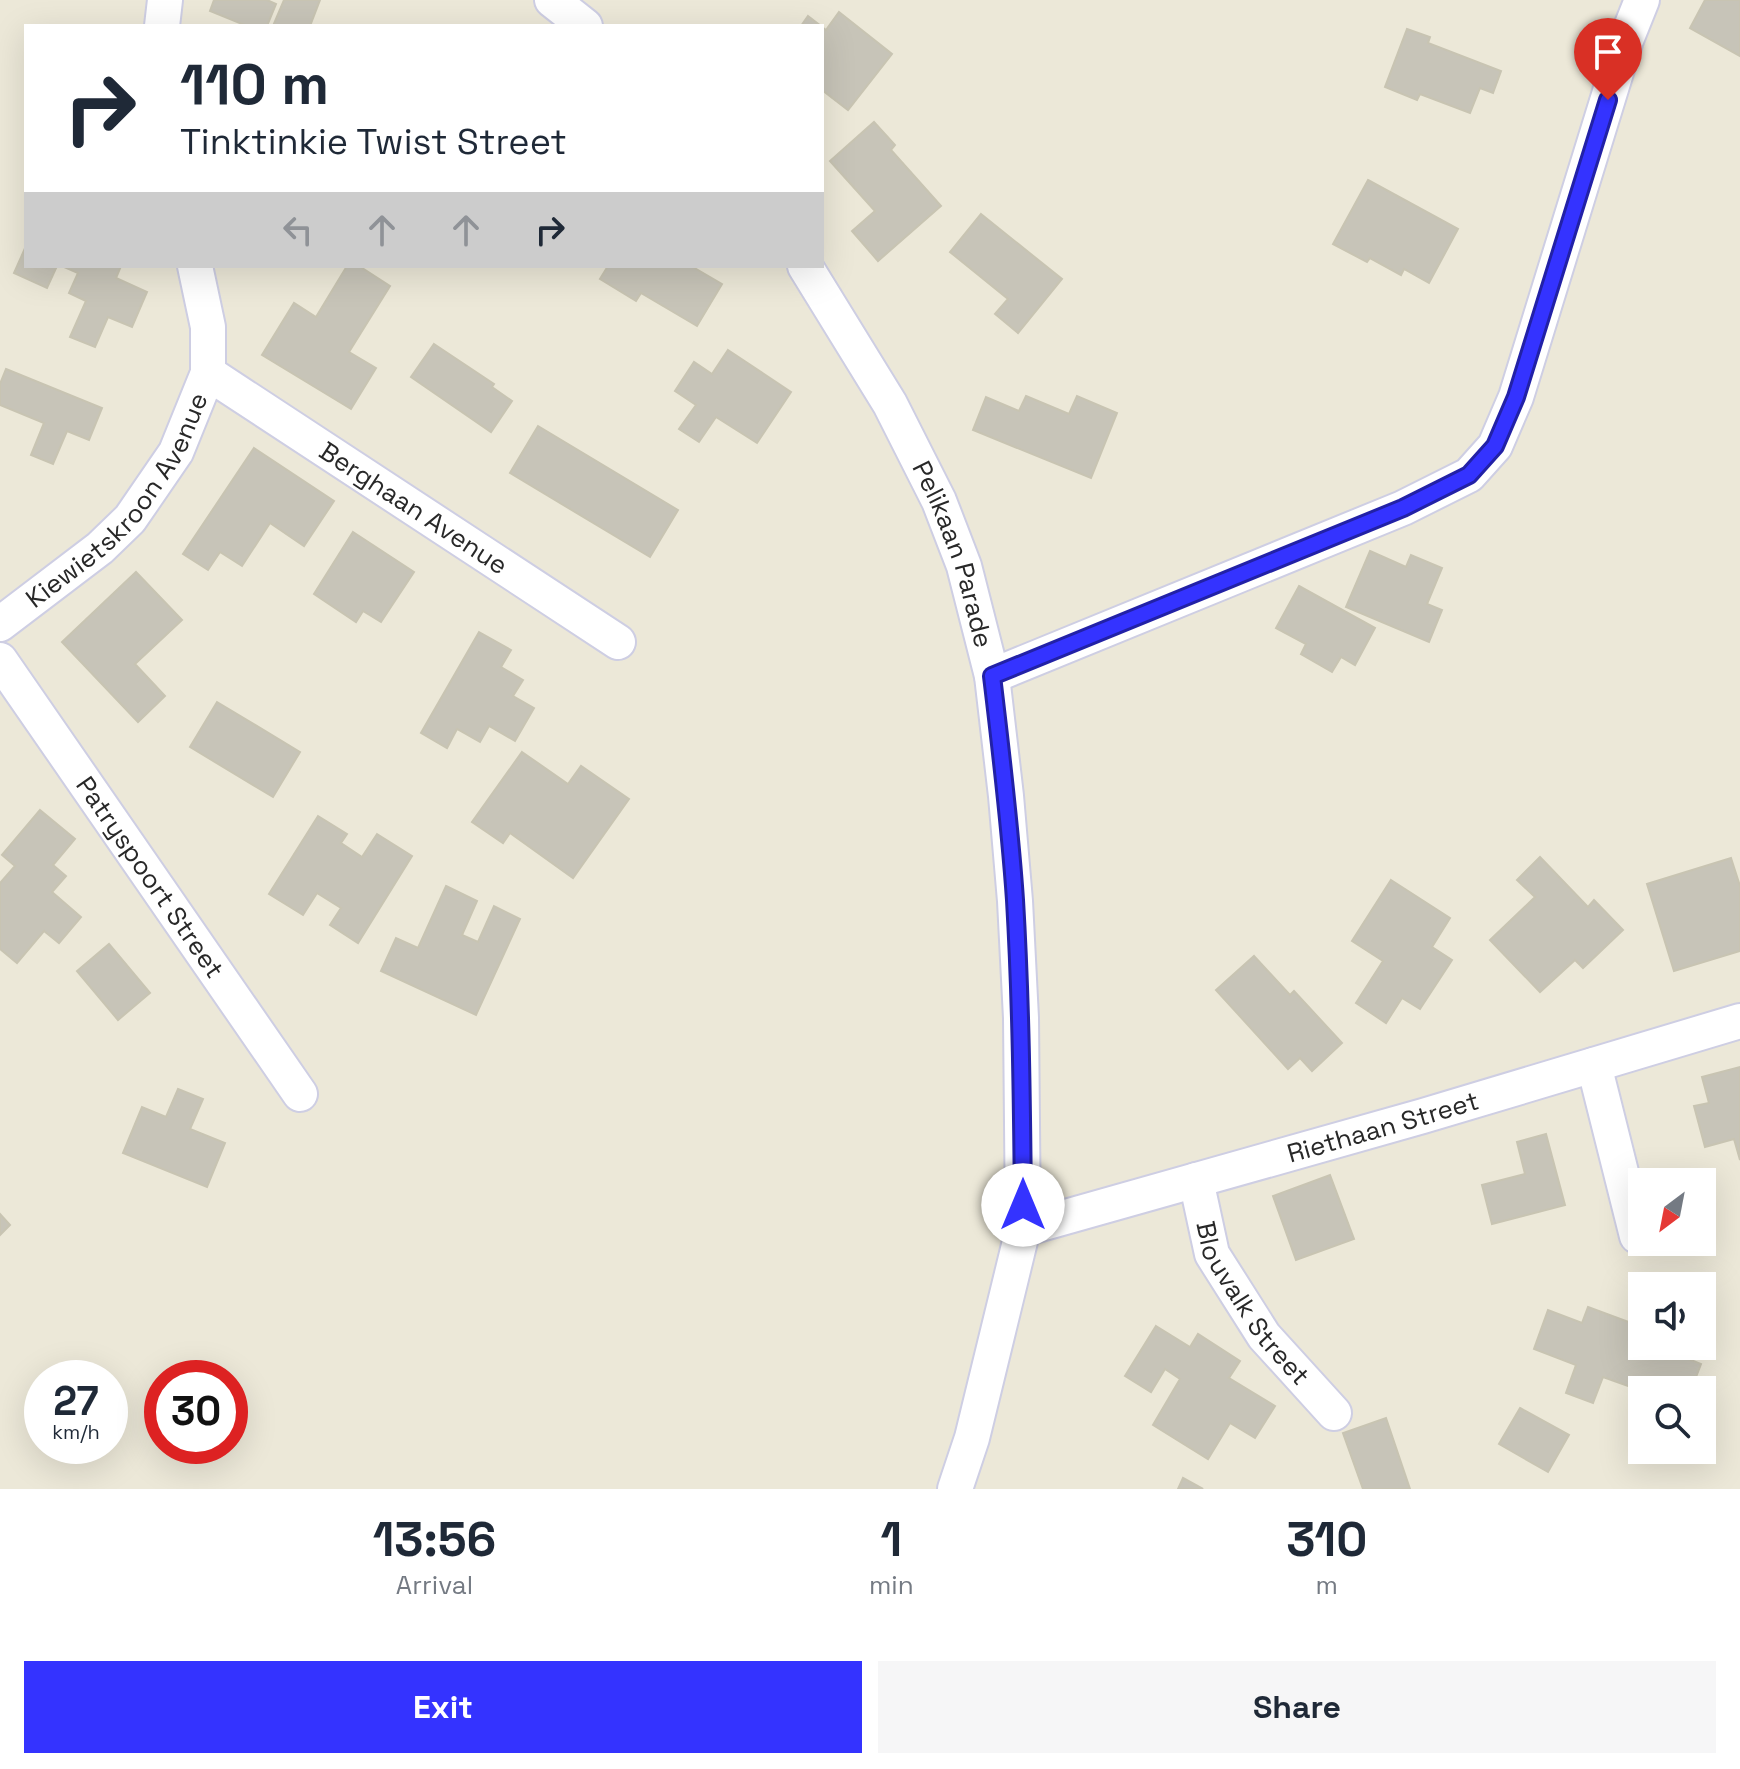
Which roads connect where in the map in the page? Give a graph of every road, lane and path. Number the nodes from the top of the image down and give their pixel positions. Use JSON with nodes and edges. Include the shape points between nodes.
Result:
{"nodes":[{"id":1,"x":165,"y":0,"type":"edge"},
{"id":2,"x":552,"y":0,"type":"edge"},
{"id":3,"x":1642,"y":0,"type":"edge"},
{"id":4,"x":162,"y":24,"type":"edge"},
{"id":5,"x":582,"y":24,"type":"edge"},
{"id":6,"x":195,"y":268,"type":"edge"},
{"id":7,"x":806,"y":268,"type":"edge"},
{"id":8,"x":208,"y":373,"type":"junction"},
{"id":9,"x":0,"y":624,"type":"edge"},
{"id":10,"x":618,"y":642,"type":"dead end"},
{"id":11,"x":0,"y":660,"type":"edge"},
{"id":12,"x":992,"y":676,"type":"junction"},
{"id":13,"x":1740,"y":1021,"type":"edge"},
{"id":14,"x":1594,"y":1065,"type":"junction"},
{"id":15,"x":300,"y":1094,"type":"dead end"},
{"id":16,"x":1196,"y":1180,"type":"junction"},
{"id":17,"x":1628,"y":1200,"type":"edge"},
{"id":18,"x":1023,"y":1229,"type":"junction"},
{"id":19,"x":1334,"y":1413,"type":"dead end"},
{"id":20,"x":955,"y":1489,"type":"edge"}],
"edges":[{"from":1,"to":4,"type":"street"},
{"from":2,"to":5,"type":"street"},
{"from":3,"to":12,"type":"street","via":[[1516,397],[1495,446],[1469,475],[1403,508]]},
{"from":6,"to":8,"type":"street","name":"Kiewietskroon Avenue","via":[[208,327]]},
{"from":7,"to":12,"type":"street","name":"Pelikaan Parade","via":[[884,393],[939,501],[964,566]]},
{"from":8,"to":9,"type":"street","name":"Kiewietskroon Avenue","via":[[176,452],[130,519]]},
{"from":8,"to":10,"type":"street","name":"Berghaan Avenue"},
{"from":11,"to":15,"type":"street","name":"Patryspoort Street"},
{"from":12,"to":18,"type":"street","name":"Pelikaan Parade","via":[[1015,901]]},
{"from":13,"to":14,"type":"street","name":"Riethaan Street"},
{"from":14,"to":16,"type":"street","name":"Riethaan Street"},
{"from":14,"to":17,"type":"street"},
{"from":16,"to":18,"type":"street","name":"Riethaan Street"},
{"from":16,"to":19,"type":"street","name":"Blouvalk Street","via":[[1212,1254],[1264,1336]]},
{"from":18,"to":20,"type":"street","name":"Pelikaan Parade"}]}
